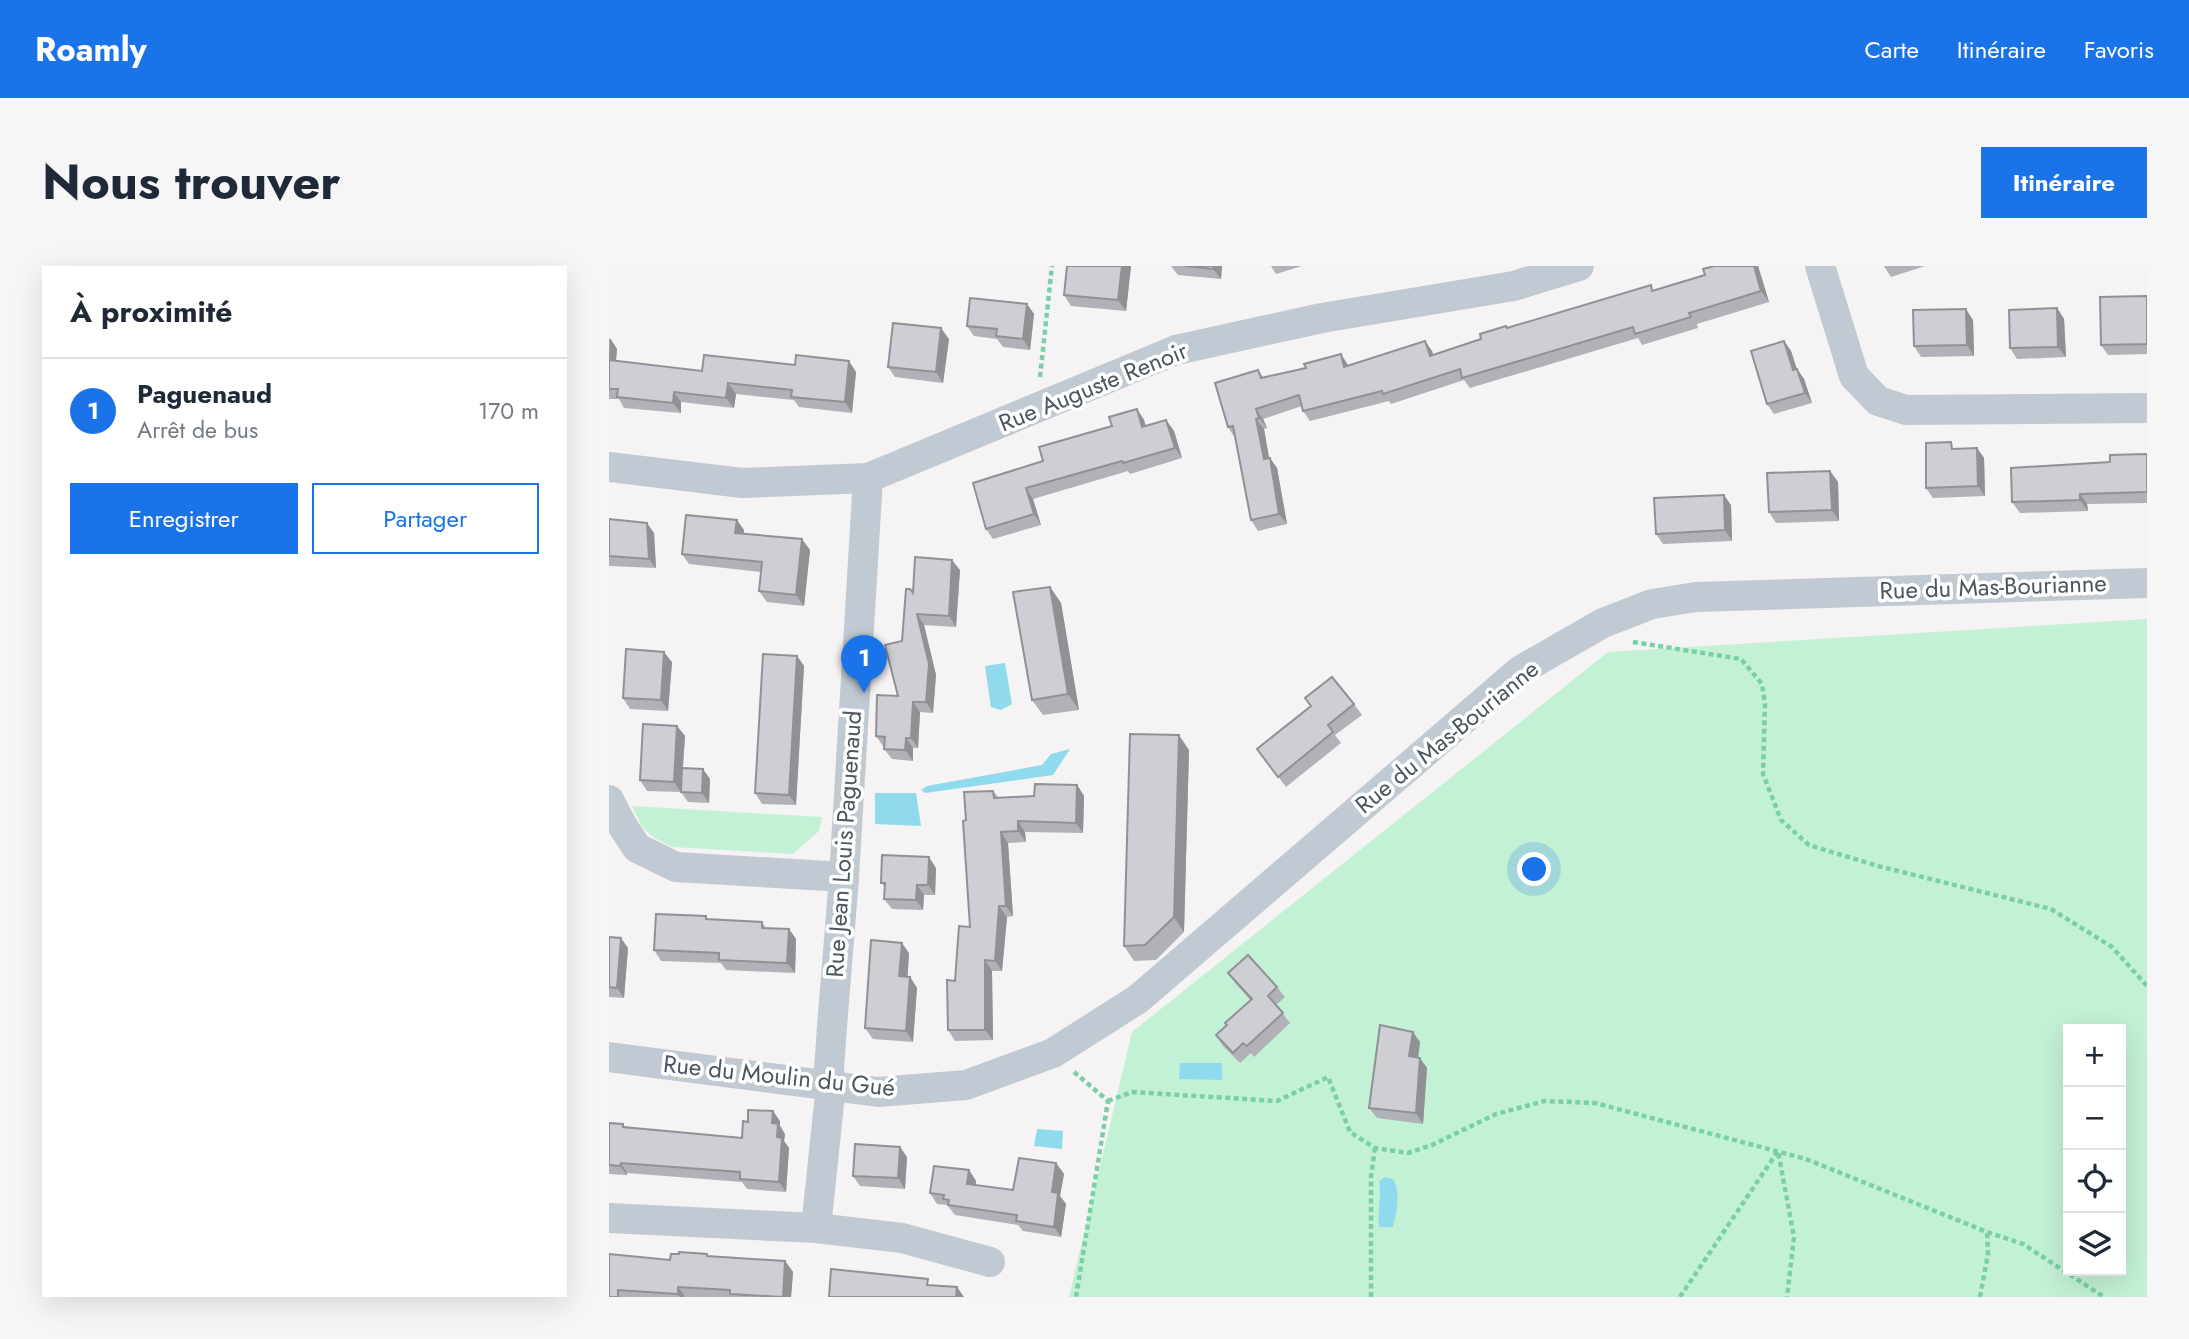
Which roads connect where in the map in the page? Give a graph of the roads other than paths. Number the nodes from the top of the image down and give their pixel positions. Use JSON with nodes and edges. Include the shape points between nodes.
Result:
{"nodes":[{"id":1,"x":1579,"y":266,"type":"edge"},
{"id":2,"x":1820,"y":266,"type":"edge"},
{"id":3,"x":2147,"y":408,"type":"edge"},
{"id":4,"x":609,"y":467,"type":"edge"},
{"id":5,"x":868,"y":478,"type":"junction"},
{"id":6,"x":2147,"y":583,"type":"edge"},
{"id":7,"x":609,"y":800,"type":"edge"},
{"id":8,"x":844,"y":877,"type":"junction"},
{"id":9,"x":1138,"y":999,"type":"joint"},
{"id":10,"x":609,"y":1057,"type":"edge"},
{"id":11,"x":831,"y":1085,"type":"junction"},
{"id":12,"x":609,"y":1218,"type":"edge"},
{"id":13,"x":816,"y":1228,"type":"junction"},
{"id":14,"x":990,"y":1262,"type":"dead end"}],
"edges":[{"from":1,"to":5,"type":"street","name":"Rue Auguste Renoir","via":[[1514,286],[1322,318],[1176,350]]},
{"from":2,"to":3,"type":"street","via":[[1854,376],[1878,401],[1906,410]]},
{"from":4,"to":5,"type":"street","name":"Rue Auguste Renoir","via":[[742,482]]},
{"from":5,"to":8,"type":"street","name":"Rue Jean Louis Paguenaud"},
{"from":6,"to":9,"type":"street","name":"Rue du Mas-Bourianne","via":[[1696,597],[1651,604],[1603,624],[1521,670]]},
{"from":7,"to":8,"type":"street","via":[[637,848],[676,867]]},
{"from":8,"to":11,"type":"street","name":"Rue Jean Louis Paguenaud"},
{"from":9,"to":11,"type":"street","name":"Rue du Moulin du Gué","via":[[1053,1053],[966,1085],[878,1092]]},
{"from":10,"to":11,"type":"street","name":"Rue du Moulin du Gué"},
{"from":11,"to":13,"type":"street","name":"Rue Jean Louis Paguenaud"},
{"from":12,"to":13,"type":"street"},
{"from":13,"to":14,"type":"street","via":[[902,1238]]}]}
